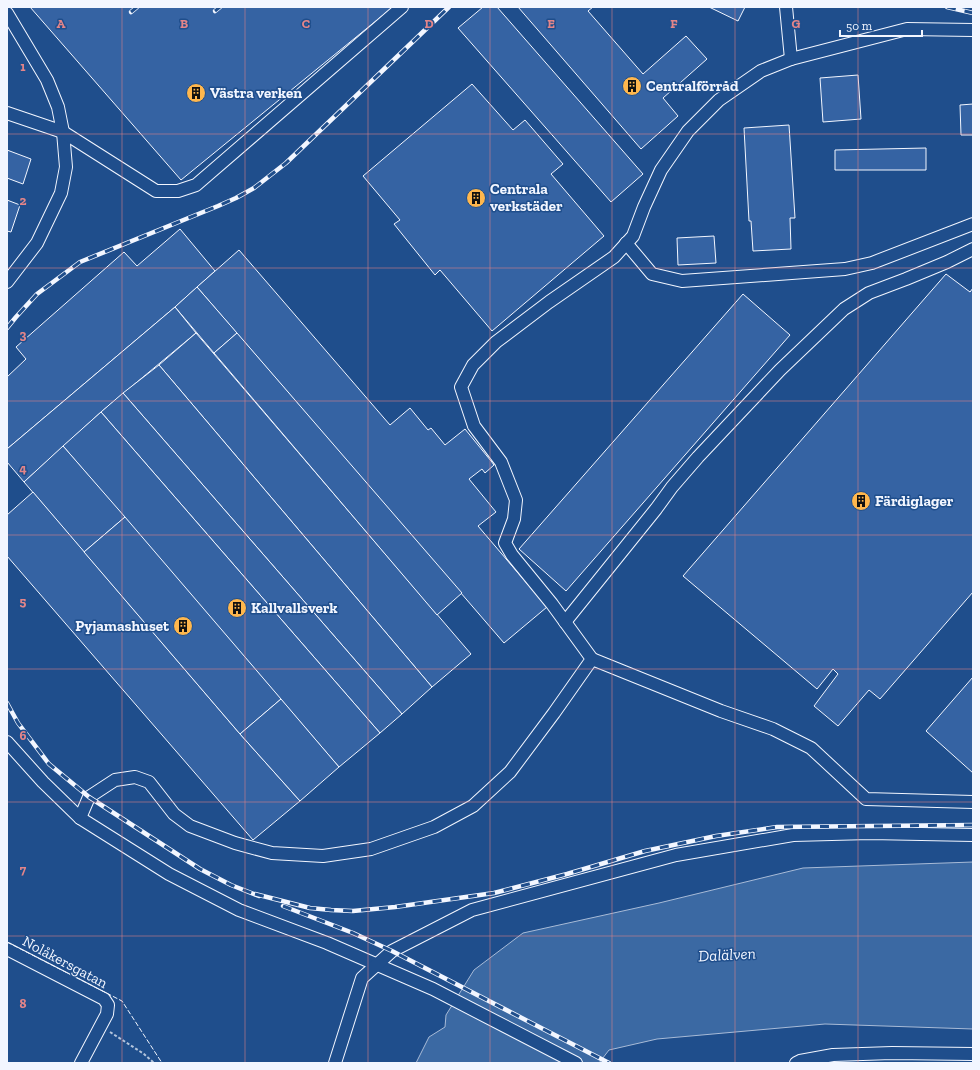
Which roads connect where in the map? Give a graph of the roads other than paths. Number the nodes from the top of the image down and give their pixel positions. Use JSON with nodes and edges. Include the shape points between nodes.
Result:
{"nodes":[{"id":1,"x":402,"y":7,"type":"edge"},
{"id":2,"x":786,"y":7,"type":"edge"},
{"id":3,"x":7,"y":13,"type":"edge"},
{"id":4,"x":973,"y":30,"type":"edge"},
{"id":5,"x":791,"y":59,"type":"junction"},
{"id":6,"x":7,"y":113,"type":"edge"},
{"id":7,"x":63,"y":132,"type":"junction"},
{"id":8,"x":973,"y":224,"type":"edge"},
{"id":9,"x":626,"y":243,"type":"junction"},
{"id":10,"x":973,"y":249,"type":"edge"},
{"id":11,"x":7,"y":282,"type":"edge"},
{"id":12,"x":565,"y":622,"type":"junction"},
{"id":13,"x":592,"y":658,"type":"junction"},
{"id":14,"x":7,"y":742,"type":"edge"},
{"id":15,"x":973,"y":802,"type":"edge"},
{"id":16,"x":80,"y":818,"type":"junction"},
{"id":17,"x":973,"y":835,"type":"edge"},
{"id":18,"x":7,"y":949,"type":"edge"},
{"id":19,"x":377,"y":964,"type":"junction"},
{"id":20,"x":973,"y":1054,"type":"edge"},
{"id":21,"x":81,"y":1063,"type":"edge"},
{"id":22,"x":335,"y":1063,"type":"edge"},
{"id":23,"x":576,"y":1063,"type":"edge"},
{"id":24,"x":796,"y":1063,"type":"edge"}],
"edges":[{"from":1,"to":7,"type":"street","via":[[196,184],[178,191],[156,191]]},
{"from":2,"to":5,"type":"street"},
{"from":3,"to":7,"type":"street","via":[[47,80],[58,106]]},
{"from":4,"to":5,"type":"street","via":[[906,29]]},
{"from":5,"to":9,"type":"street","via":[[761,71],[719,100],[688,131],[661,170],[633,236]]},
{"from":6,"to":7,"type":"street"},
{"from":7,"to":11,"type":"street","via":[[66,167],[61,193],[37,243]]},
{"from":8,"to":9,"type":"street","via":[[872,263],[845,269],[682,282],[652,274]]},
{"from":9,"to":12,"type":"street","via":[[614,257],[496,342],[473,365],[461,388],[474,426],[501,462],[516,500],[514,520],[505,543]]},
{"from":10,"to":12,"type":"street","via":[[906,280],[869,293],[844,309],[780,370],[698,457]]},
{"from":12,"to":13,"type":"street"},
{"from":13,"to":15,"type":"street","via":[[721,711],[773,729],[811,748],[866,798]]},
{"from":13,"to":16,"type":"street","via":[[510,772],[473,806],[434,827],[371,849],[323,856],[272,853],[235,843],[190,826],[174,814],[149,782],[135,777],[115,780],[89,797]]},
{"from":14,"to":16,"type":"street"},
{"from":16,"to":19,"type":"street","via":[[169,874],[239,910]]},
{"from":17,"to":19,"type":"street","via":[[793,835],[676,855],[472,910],[392,951]]},
{"from":18,"to":21,"type":"street","name":"Nolåkersgatan","via":[[104,999],[108,1005],[107,1014]]},
{"from":19,"to":22,"type":"street","via":[[362,978]]},
{"from":19,"to":23,"type":"street","via":[[433,989]]},
{"from":20,"to":24,"type":"street","via":[[833,1055]]}]}
